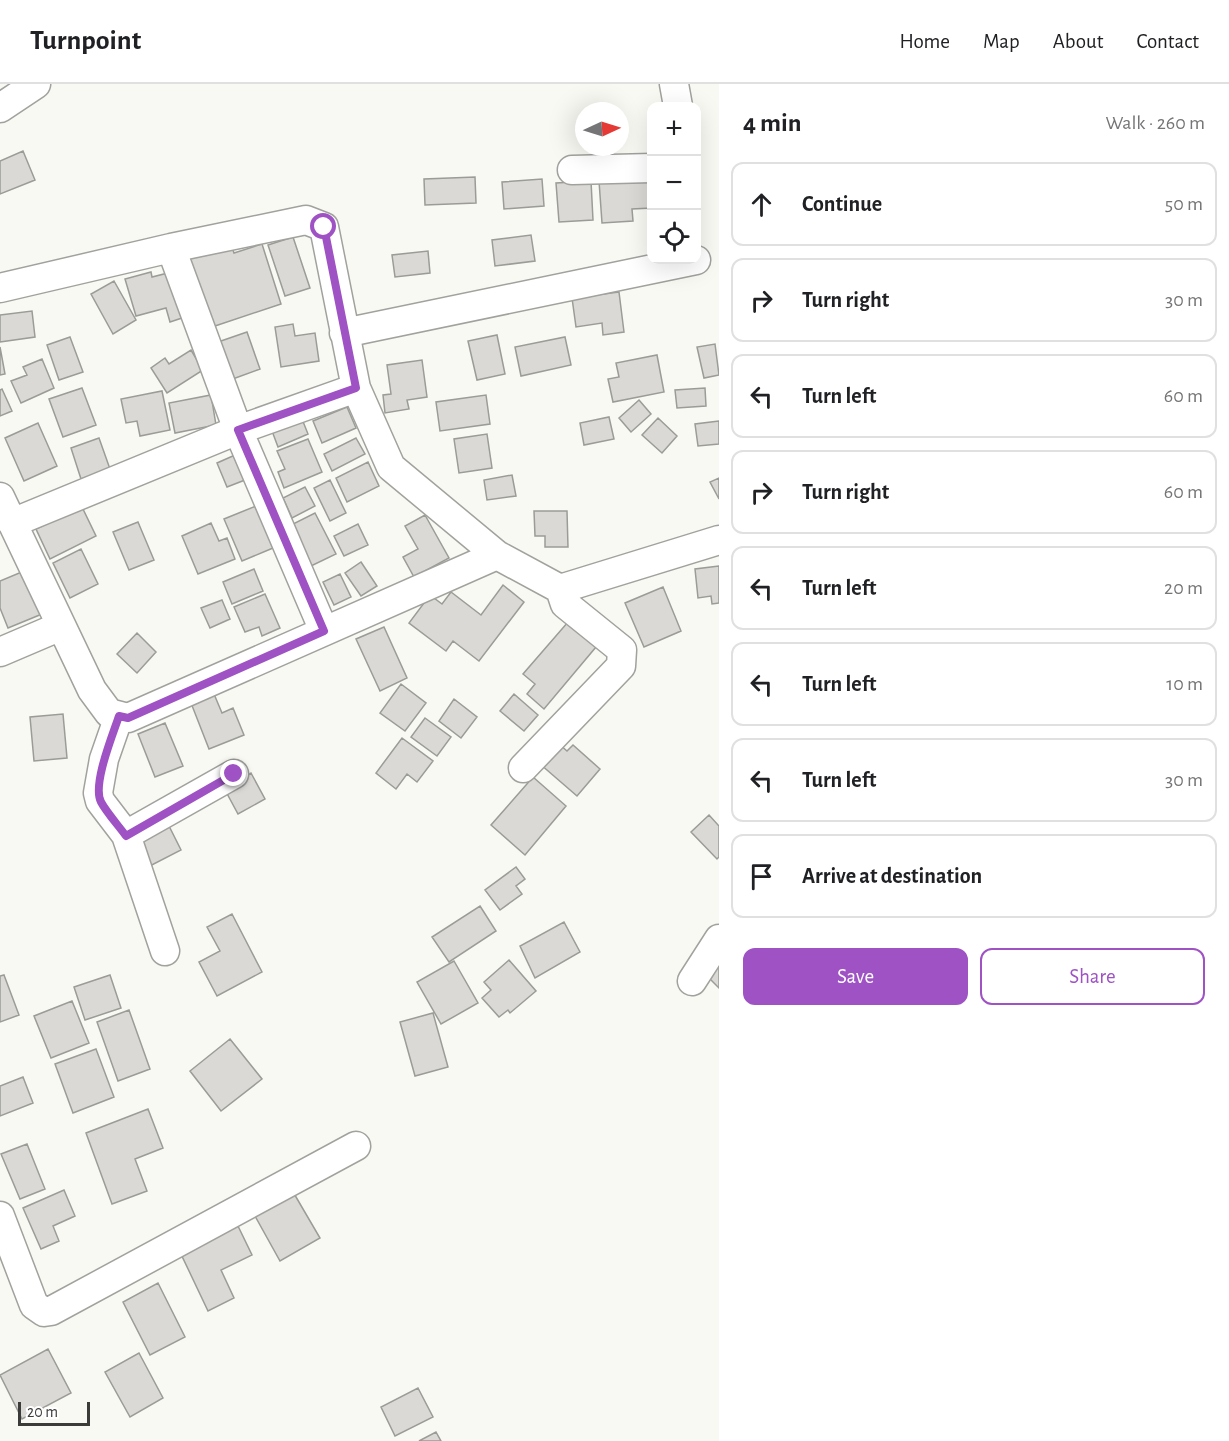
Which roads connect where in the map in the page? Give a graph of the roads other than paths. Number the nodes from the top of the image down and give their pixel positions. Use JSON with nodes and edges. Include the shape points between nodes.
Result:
{"nodes":[{"id":1,"x":36,"y":84,"type":"edge"},
{"id":2,"x":674,"y":84,"type":"edge"},
{"id":3,"x":677,"y":102,"type":"edge"},
{"id":4,"x":0,"y":108,"type":"edge"},
{"id":5,"x":647,"y":168,"type":"edge"},
{"id":6,"x":572,"y":170,"type":"dead end"},
{"id":7,"x":171,"y":248,"type":"junction"},
{"id":8,"x":677,"y":264,"type":"edge"},
{"id":9,"x":0,"y":288,"type":"edge"},
{"id":10,"x":344,"y":333,"type":"junction"},
{"id":11,"x":356,"y":388,"type":"junction"},
{"id":12,"x":238,"y":430,"type":"junction"},
{"id":13,"x":0,"y":497,"type":"edge"},
{"id":14,"x":12,"y":523,"type":"junction"},
{"id":15,"x":719,"y":540,"type":"edge"},
{"id":16,"x":497,"y":555,"type":"junction"},
{"id":17,"x":560,"y":590,"type":"junction"},
{"id":18,"x":61,"y":626,"type":"junction"},
{"id":19,"x":324,"y":631,"type":"junction"},
{"id":20,"x":0,"y":652,"type":"edge"},
{"id":21,"x":119,"y":716,"type":"junction"},
{"id":22,"x":523,"y":768,"type":"dead end"},
{"id":23,"x":234,"y":774,"type":"dead end"},
{"id":24,"x":126,"y":836,"type":"junction"},
{"id":25,"x":719,"y":939,"type":"edge"},
{"id":26,"x":165,"y":951,"type":"dead end"},
{"id":27,"x":692,"y":981,"type":"dead end"},
{"id":28,"x":356,"y":1146,"type":"dead end"},
{"id":29,"x":0,"y":1216,"type":"edge"}],
"edges":[{"from":1,"to":4,"type":"street"},
{"from":2,"to":3,"type":"street"},
{"from":5,"to":6,"type":"street"},
{"from":7,"to":9,"type":"street"},
{"from":7,"to":10,"type":"street","via":[[306,220],[324,227]]},
{"from":7,"to":12,"type":"street"},
{"from":8,"to":10,"type":"street"},
{"from":10,"to":11,"type":"street"},
{"from":11,"to":12,"type":"street"},
{"from":11,"to":16,"type":"street","via":[[391,467]]},
{"from":12,"to":14,"type":"street"},
{"from":12,"to":19,"type":"street"},
{"from":13,"to":14,"type":"street"},
{"from":14,"to":18,"type":"street"},
{"from":15,"to":17,"type":"street"},
{"from":16,"to":17,"type":"street"},
{"from":16,"to":19,"type":"street"},
{"from":17,"to":22,"type":"street","via":[[565,604],[622,650],[621,666]]},
{"from":18,"to":20,"type":"street"},
{"from":18,"to":21,"type":"street","via":[[92,690],[109,713]]},
{"from":19,"to":21,"type":"street","via":[[128,718]]},
{"from":21,"to":24,"type":"street","via":[[104,759],[98,793]]},
{"from":23,"to":24,"type":"street"},
{"from":24,"to":26,"type":"street"},
{"from":25,"to":27,"type":"street"},
{"from":28,"to":29,"type":"street","via":[[44,1312],[34,1305]]}]}
